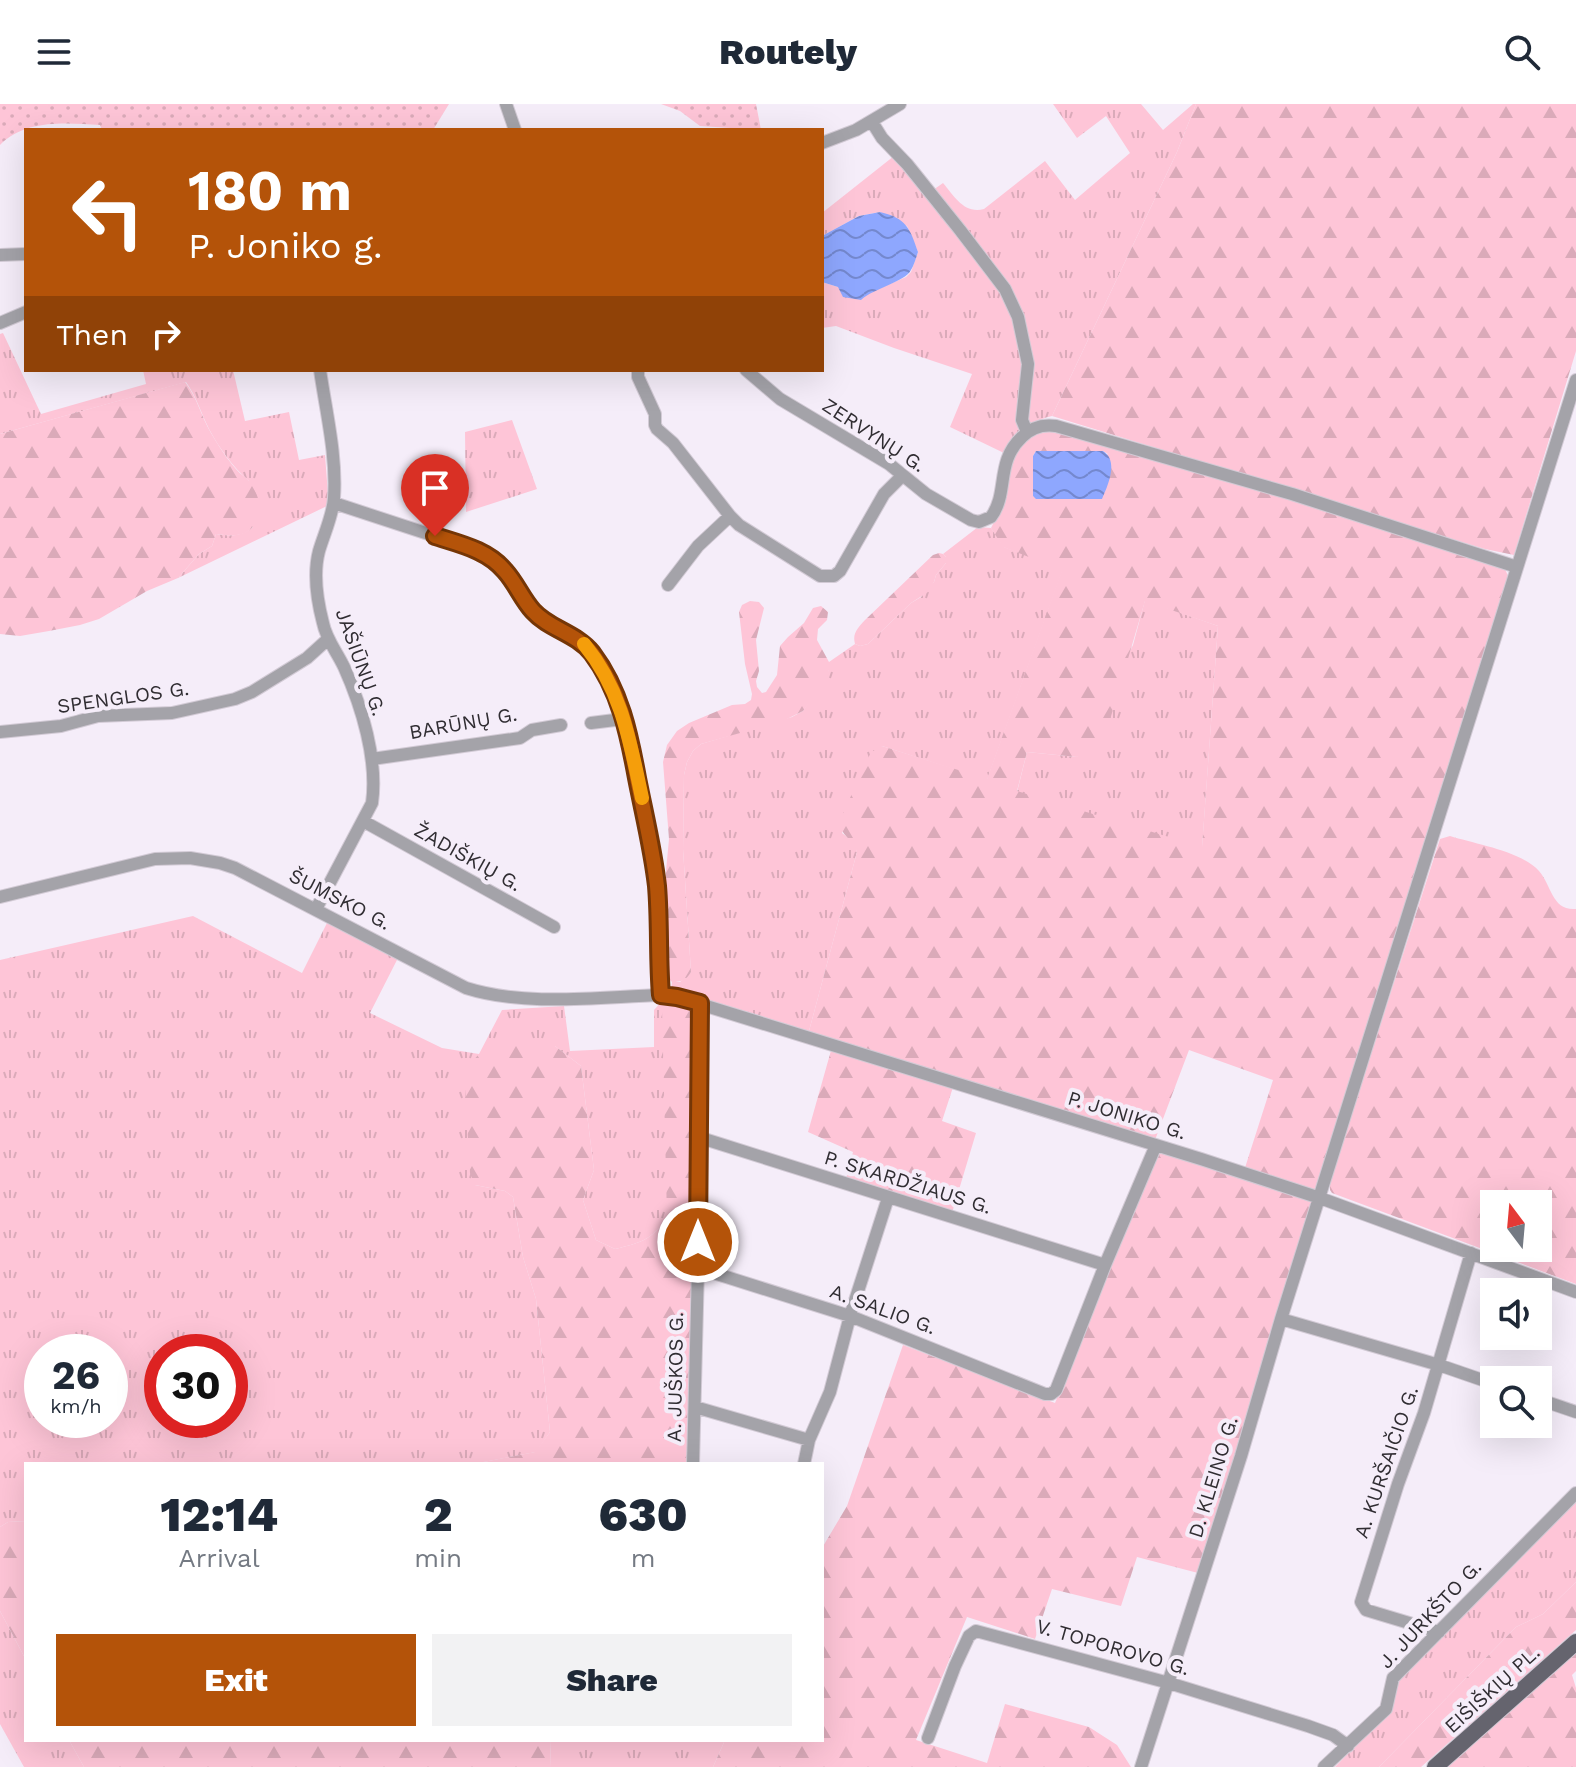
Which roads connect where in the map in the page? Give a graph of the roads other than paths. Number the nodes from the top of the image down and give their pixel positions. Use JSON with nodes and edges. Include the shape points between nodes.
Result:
{"nodes":[{"id":1,"x":506,"y":104,"type":"edge"},
{"id":2,"x":900,"y":104,"type":"edge"},
{"id":3,"x":872,"y":122,"type":"junction"},
{"id":4,"x":514,"y":128,"type":"edge"},
{"id":5,"x":824,"y":142,"type":"edge"},
{"id":6,"x":24,"y":254,"type":"edge"},
{"id":7,"x":0,"y":255,"type":"edge"},
{"id":8,"x":24,"y":313,"type":"edge"},
{"id":9,"x":0,"y":323,"type":"edge"},
{"id":10,"x":320,"y":372,"type":"edge"},
{"id":11,"x":638,"y":372,"type":"edge"},
{"id":12,"x":748,"y":372,"type":"edge"},
{"id":13,"x":1576,"y":380,"type":"edge"},
{"id":14,"x":1023,"y":435,"type":"junction"},
{"id":15,"x":902,"y":476,"type":"junction"},
{"id":16,"x":334,"y":503,"type":"junction"},
{"id":17,"x":730,"y":516,"type":"junction"},
{"id":18,"x":1517,"y":567,"type":"junction"},
{"id":19,"x":668,"y":585,"type":"dead end"},
{"id":20,"x":328,"y":639,"type":"junction"},
{"id":21,"x":624,"y":717,"type":"junction"},
{"id":22,"x":591,"y":723,"type":"dead end"},
{"id":23,"x":561,"y":725,"type":"dead end"},
{"id":24,"x":0,"y":732,"type":"edge"},
{"id":25,"x":372,"y":759,"type":"junction"},
{"id":26,"x":363,"y":821,"type":"junction"},
{"id":27,"x":0,"y":897,"type":"edge"},
{"id":28,"x":316,"y":909,"type":"junction"},
{"id":29,"x":554,"y":927,"type":"dead end"},
{"id":30,"x":661,"y":995,"type":"junction"},
{"id":31,"x":700,"y":1003,"type":"junction"},
{"id":32,"x":698,"y":1137,"type":"junction"},
{"id":33,"x":1156,"y":1145,"type":"junction"},
{"id":34,"x":888,"y":1198,"type":"junction"},
{"id":35,"x":1320,"y":1198,"type":"junction"},
{"id":36,"x":1471,"y":1253,"type":"junction"},
{"id":37,"x":1105,"y":1265,"type":"junction"},
{"id":38,"x":698,"y":1268,"type":"junction"},
{"id":39,"x":1576,"y":1292,"type":"edge"},
{"id":40,"x":850,"y":1316,"type":"junction"},
{"id":41,"x":1281,"y":1319,"type":"junction"},
{"id":42,"x":1439,"y":1365,"type":"junction"},
{"id":43,"x":1480,"y":1379,"type":"edge"},
{"id":44,"x":1552,"y":1404,"type":"edge"},
{"id":45,"x":695,"y":1407,"type":"junction"},
{"id":46,"x":1576,"y":1412,"type":"edge"},
{"id":47,"x":809,"y":1440,"type":"junction"},
{"id":48,"x":693,"y":1462,"type":"edge"},
{"id":49,"x":804,"y":1462,"type":"edge"},
{"id":50,"x":1576,"y":1493,"type":"edge"},
{"id":51,"x":1439,"y":1632,"type":"junction"},
{"id":52,"x":1576,"y":1642,"type":"edge"},
{"id":53,"x":1169,"y":1683,"type":"junction"},
{"id":54,"x":928,"y":1738,"type":"dead end"},
{"id":55,"x":1348,"y":1746,"type":"junction"},
{"id":56,"x":1141,"y":1767,"type":"edge"},
{"id":57,"x":1324,"y":1767,"type":"edge"},
{"id":58,"x":1435,"y":1767,"type":"edge"}],
"edges":[{"from":1,"to":4,"type":"street"},
{"from":2,"to":3,"type":"street"},
{"from":3,"to":5,"type":"street"},
{"from":3,"to":14,"type":"street","via":[[1005,289],[1018,317],[1028,364]]},
{"from":6,"to":7,"type":"street"},
{"from":8,"to":9,"type":"street"},
{"from":10,"to":16,"type":"street","name":"JAŠIŪNŲ G."},
{"from":11,"to":17,"type":"street","via":[[657,429]]},
{"from":12,"to":15,"type":"street","name":"ZERVYNŲ G.","via":[[780,399]]},
{"from":13,"to":18,"type":"street","name":"D. KLEINO G."},
{"from":14,"to":15,"type":"street","name":"ZERVYNŲ G.","via":[[1006,458],[996,511],[986,521],[956,512]]},
{"from":14,"to":18,"type":"street","via":[[1038,426],[1056,426]]},
{"from":15,"to":17,"type":"street","via":[[884,494],[834,576],[820,576]]},
{"from":16,"to":20,"type":"street","name":"JAŠIŪNŲ G.","via":[[316,564]]},
{"from":16,"to":21,"type":"street","via":[[487,555],[504,569],[533,611],[583,644]]},
{"from":17,"to":19,"type":"street"},
{"from":18,"to":35,"type":"street","name":"D. KLEINO G."},
{"from":20,"to":24,"type":"street","name":"SPENGLOS G.","via":[[307,658],[235,699],[172,713],[98,716]]},
{"from":20,"to":25,"type":"street","name":"JAŠIŪNŲ G.","via":[[352,685]]},
{"from":21,"to":22,"type":"street"},
{"from":21,"to":30,"type":"street","via":[[657,887]]},
{"from":23,"to":25,"type":"street","name":"BARŪNŲ G.","via":[[520,738]]},
{"from":25,"to":26,"type":"street","name":"JAŠIŪNŲ G.","via":[[372,803]]},
{"from":26,"to":28,"type":"street","name":"JAŠIŪNŲ G."},
{"from":26,"to":29,"type":"street","name":"ŽADIŠKIŲ G."},
{"from":27,"to":28,"type":"street","name":"ŠUMSKO G.","via":[[173,857],[235,868]]},
{"from":28,"to":30,"type":"street","name":"ŠUMSKO G.","via":[[478,991],[530,999]]},
{"from":30,"to":31,"type":"street","name":"P. JONIKO G."},
{"from":31,"to":32,"type":"street","name":"A. JUŠKOS G."},
{"from":31,"to":33,"type":"street","name":"P. JONIKO G."},
{"from":32,"to":34,"type":"street","name":"P. SKARDŽIAUS G."},
{"from":32,"to":38,"type":"street","name":"A. JUŠKOS G."},
{"from":33,"to":35,"type":"street","name":"P. JONIKO G."},
{"from":33,"to":37,"type":"street"},
{"from":34,"to":37,"type":"street","name":"P. SKARDŽIAUS G."},
{"from":34,"to":40,"type":"street"},
{"from":35,"to":36,"type":"street","name":"P. JONIKO G."},
{"from":35,"to":41,"type":"street","name":"D. KLEINO G."},
{"from":36,"to":39,"type":"street","name":"P. JONIKO G."},
{"from":36,"to":42,"type":"street","name":"A. KURŠAIČIO G."},
{"from":37,"to":40,"type":"street","name":"A. SALIO G.","via":[[1051,1394]]},
{"from":38,"to":40,"type":"street","name":"A. SALIO G."},
{"from":38,"to":45,"type":"street","name":"A. JUŠKOS G."},
{"from":40,"to":47,"type":"street","via":[[830,1392]]},
{"from":41,"to":42,"type":"street"},
{"from":41,"to":53,"type":"street","name":"D. KLEINO G."},
{"from":42,"to":43,"type":"street"},
{"from":42,"to":51,"type":"street","name":"A. KURŠAIČIO G.","via":[[1361,1602],[1366,1610]]},
{"from":44,"to":46,"type":"street"},
{"from":45,"to":47,"type":"street"},
{"from":45,"to":48,"type":"street","name":"A. JUŠKOS G."},
{"from":47,"to":49,"type":"street"},
{"from":50,"to":51,"type":"street","name":"J. JURKŠTO G."},
{"from":51,"to":55,"type":"street","name":"J. JURKŠTO G.","via":[[1393,1678],[1386,1709]]},
{"from":52,"to":58,"type":"main road","name":"EIŠIŠKIŲ PL."},
{"from":53,"to":54,"type":"street","name":"V. TOPOROVO G.","via":[[976,1631],[955,1666]]},
{"from":53,"to":55,"type":"street","name":"V. TOPOROVO G.","via":[[1308,1726]]},
{"from":53,"to":56,"type":"street","name":"D. KLEINO G."},
{"from":55,"to":57,"type":"street","name":"J. JURKŠTO G."}]}
